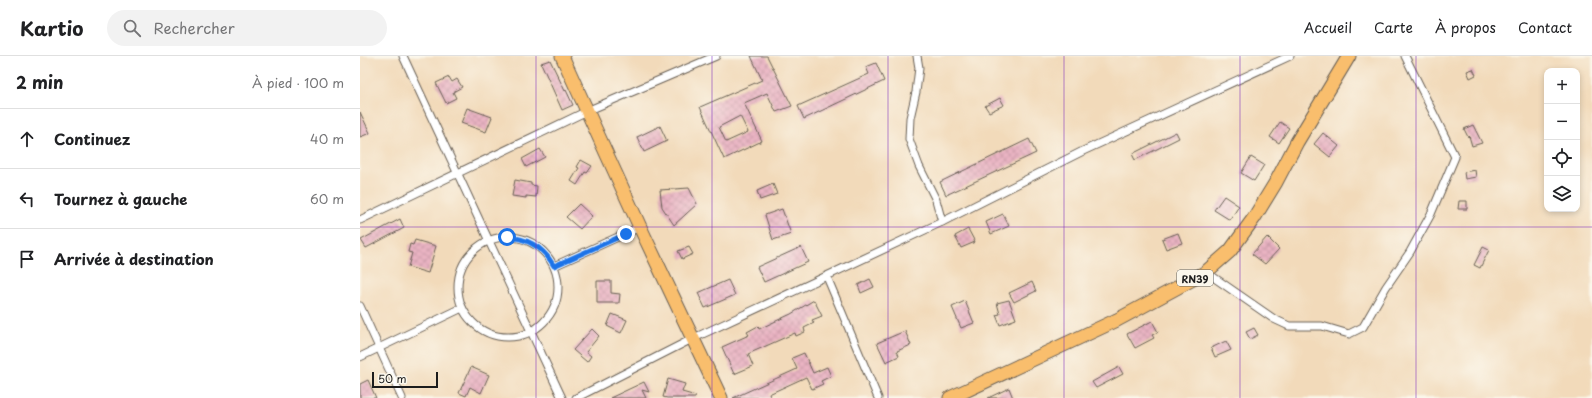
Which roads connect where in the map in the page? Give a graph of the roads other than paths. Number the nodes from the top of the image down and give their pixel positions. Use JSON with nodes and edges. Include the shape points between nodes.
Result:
{"nodes":[{"id":1,"x":403,"y":56,"type":"edge"},
{"id":2,"x":562,"y":56,"type":"edge"},
{"id":3,"x":697,"y":56,"type":"edge"},
{"id":4,"x":716,"y":56,"type":"edge"},
{"id":5,"x":917,"y":56,"type":"edge"},
{"id":6,"x":1290,"y":56,"type":"edge"},
{"id":7,"x":1348,"y":56,"type":"edge"},
{"id":8,"x":1405,"y":56,"type":"edge"},
{"id":9,"x":701,"y":63,"type":"junction"},
{"id":10,"x":587,"y":111,"type":"junction"},
{"id":11,"x":457,"y":174,"type":"junction"},
{"id":12,"x":360,"y":220,"type":"edge"},
{"id":13,"x":942,"y":222,"type":"junction"},
{"id":14,"x":640,"y":227,"type":"junction"},
{"id":15,"x":489,"y":240,"type":"junction"},
{"id":16,"x":554,"y":266,"type":"junction"},
{"id":17,"x":1206,"y":272,"type":"junction"},
{"id":18,"x":827,"y":277,"type":"junction"},
{"id":19,"x":360,"y":306,"type":"edge"},
{"id":20,"x":462,"y":308,"type":"junction"},
{"id":21,"x":532,"y":332,"type":"junction"},
{"id":22,"x":694,"y":338,"type":"junction"},
{"id":23,"x":379,"y":349,"type":"junction"},
{"id":24,"x":360,"y":357,"type":"edge"},
{"id":25,"x":402,"y":398,"type":"edge"},
{"id":26,"x":562,"y":398,"type":"edge"},
{"id":27,"x":576,"y":398,"type":"edge"},
{"id":28,"x":721,"y":398,"type":"edge"},
{"id":29,"x":878,"y":398,"type":"edge"},
{"id":30,"x":950,"y":398,"type":"edge"}],
"edges":[{"from":1,"to":11,"type":"street"},
{"from":2,"to":10,"type":"highway"},
{"from":3,"to":9,"type":"street"},
{"from":4,"to":9,"type":"street"},
{"from":5,"to":13,"type":"street","via":[[919,68],[909,139],[936,200]]},
{"from":6,"to":13,"type":"street","via":[[1083,151]]},
{"from":7,"to":17,"type":"highway","number":"RN39","via":[[1254,218],[1230,251]]},
{"from":8,"to":17,"type":"street","via":[[1454,157],[1431,214],[1362,327],[1349,334],[1322,326],[1289,326],[1274,319]]},
{"from":9,"to":10,"type":"street"},
{"from":10,"to":11,"type":"street"},
{"from":10,"to":14,"type":"highway"},
{"from":11,"to":12,"type":"street"},
{"from":11,"to":15,"type":"street"},
{"from":13,"to":18,"type":"street"},
{"from":14,"to":16,"type":"street"},
{"from":14,"to":22,"type":"highway"},
{"from":15,"to":16,"type":"street","via":[[507,237],[527,241],[544,252]]},
{"from":15,"to":20,"type":"street","via":[[476,248],[461,268],[457,284]]},
{"from":15,"to":21,"type":"street"},
{"from":16,"to":21,"type":"street","via":[[558,282],[556,301],[551,314]]},
{"from":17,"to":30,"type":"highway","number":"RN39","via":[[1117,320]]},
{"from":18,"to":22,"type":"street"},
{"from":18,"to":29,"type":"street"},
{"from":19,"to":23,"type":"street"},
{"from":20,"to":21,"type":"street","via":[[471,322],[492,335],[509,337]]},
{"from":20,"to":23,"type":"street"},
{"from":21,"to":26,"type":"street"},
{"from":22,"to":27,"type":"street"},
{"from":22,"to":28,"type":"highway"},
{"from":23,"to":24,"type":"street"},
{"from":23,"to":25,"type":"street"}]}
